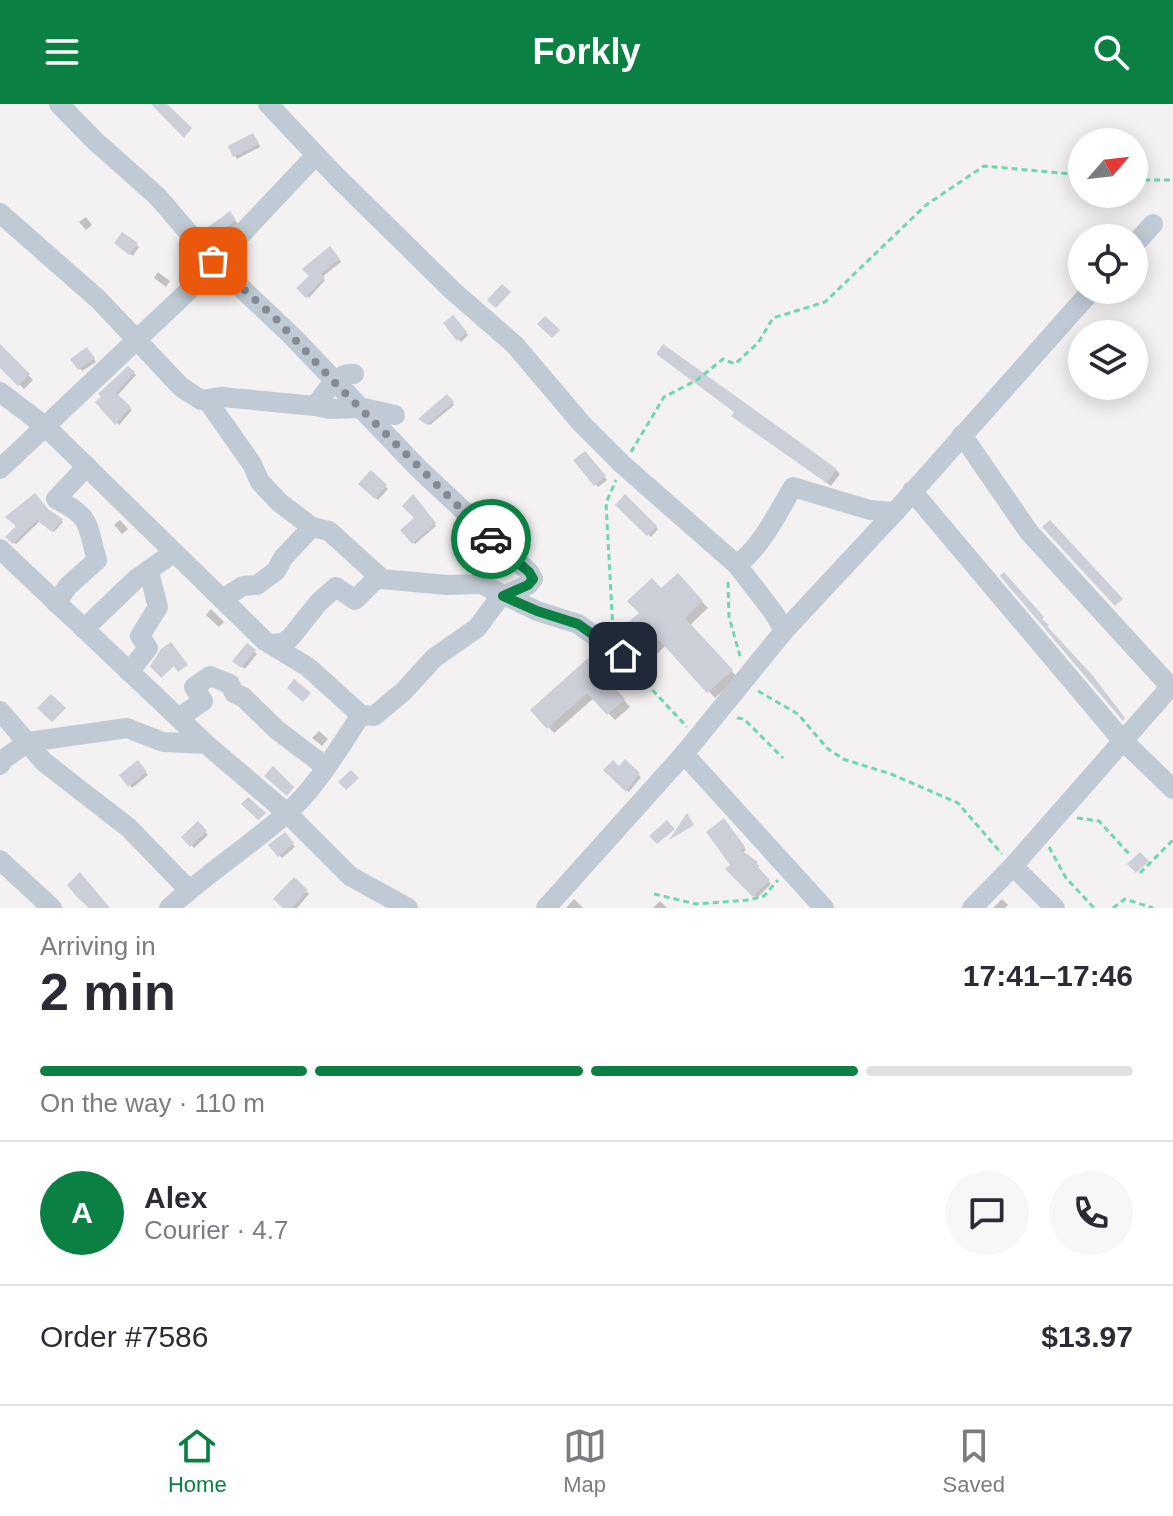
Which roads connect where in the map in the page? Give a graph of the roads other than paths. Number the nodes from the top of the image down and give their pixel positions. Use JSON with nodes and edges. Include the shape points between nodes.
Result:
{"nodes":[{"id":1,"x":59,"y":104,"type":"edge"},
{"id":2,"x":268,"y":104,"type":"edge"},
{"id":3,"x":316,"y":155,"type":"junction"},
{"id":4,"x":0,"y":213,"type":"edge"},
{"id":5,"x":1153,"y":224,"type":"dead end"},
{"id":6,"x":1148,"y":230,"type":"edge"},
{"id":7,"x":213,"y":261,"type":"junction"},
{"id":8,"x":1079,"y":304,"type":"edge"},
{"id":9,"x":137,"y":339,"type":"junction"},
{"id":10,"x":354,"y":374,"type":"dead end"},
{"id":11,"x":334,"y":382,"type":"junction"},
{"id":12,"x":0,"y":392,"type":"edge"},
{"id":13,"x":207,"y":400,"type":"junction"},
{"id":14,"x":315,"y":406,"type":"junction"},
{"id":15,"x":360,"y":408,"type":"junction"},
{"id":16,"x":395,"y":415,"type":"dead end"},
{"id":17,"x":46,"y":427,"type":"junction"},
{"id":18,"x":962,"y":435,"type":"junction"},
{"id":19,"x":87,"y":466,"type":"junction"},
{"id":20,"x":0,"y":469,"type":"edge"},
{"id":21,"x":912,"y":491,"type":"junction"},
{"id":22,"x":895,"y":512,"type":"junction"},
{"id":23,"x":312,"y":527,"type":"junction"},
{"id":24,"x":0,"y":549,"type":"edge"},
{"id":25,"x":173,"y":553,"type":"junction"},
{"id":26,"x":737,"y":565,"type":"junction"},
{"id":27,"x":149,"y":572,"type":"junction"},
{"id":28,"x":379,"y":576,"type":"junction"},
{"id":29,"x":503,"y":596,"type":"junction"},
{"id":30,"x":222,"y":599,"type":"junction"},
{"id":31,"x":56,"y":603,"type":"junction"},
{"id":32,"x":84,"y":629,"type":"junction"},
{"id":33,"x":784,"y":631,"type":"junction"},
{"id":34,"x":271,"y":644,"type":"junction"},
{"id":35,"x":623,"y":656,"type":"road end"},
{"id":36,"x":129,"y":672,"type":"junction"},
{"id":37,"x":0,"y":711,"type":"edge"},
{"id":38,"x":361,"y":715,"type":"junction"},
{"id":39,"x":180,"y":717,"type":"junction"},
{"id":40,"x":1122,"y":740,"type":"junction"},
{"id":41,"x":28,"y":742,"type":"junction"},
{"id":42,"x":206,"y":744,"type":"junction"},
{"id":43,"x":684,"y":754,"type":"junction"},
{"id":44,"x":0,"y":765,"type":"edge"},
{"id":45,"x":326,"y":767,"type":"junction"},
{"id":46,"x":1173,"y":789,"type":"edge"},
{"id":47,"x":287,"y":813,"type":"junction"},
{"id":48,"x":0,"y":860,"type":"edge"},
{"id":49,"x":1013,"y":866,"type":"junction"},
{"id":50,"x":189,"y":890,"type":"junction"},
{"id":51,"x":52,"y":908,"type":"edge"},
{"id":52,"x":169,"y":908,"type":"edge"},
{"id":53,"x":408,"y":908,"type":"edge"},
{"id":54,"x":546,"y":908,"type":"edge"},
{"id":55,"x":824,"y":908,"type":"edge"},
{"id":56,"x":972,"y":908,"type":"edge"},
{"id":57,"x":1055,"y":908,"type":"edge"}],
"edges":[{"from":1,"to":7,"type":"street","via":[[158,197]]},
{"from":2,"to":3,"type":"street"},
{"from":3,"to":7,"type":"street"},
{"from":3,"to":26,"type":"street","via":[[515,345],[623,465]]},
{"from":4,"to":9,"type":"street"},
{"from":5,"to":6,"type":"street"},
{"from":7,"to":9,"type":"street"},
{"from":7,"to":11,"type":"street"},
{"from":8,"to":18,"type":"street"},
{"from":9,"to":13,"type":"street","via":[[181,387]]},
{"from":9,"to":17,"type":"street"},
{"from":10,"to":11,"type":"street"},
{"from":11,"to":14,"type":"street"},
{"from":11,"to":15,"type":"street"},
{"from":12,"to":17,"type":"street"},
{"from":13,"to":14,"type":"street"},
{"from":13,"to":23,"type":"street","via":[[260,482]]},
{"from":14,"to":15,"type":"street"},
{"from":15,"to":16,"type":"street"},
{"from":15,"to":29,"type":"street","via":[[529,572],[533,579],[528,585]]},
{"from":17,"to":19,"type":"street"},
{"from":17,"to":20,"type":"street"},
{"from":18,"to":21,"type":"street"},
{"from":18,"to":40,"type":"street","via":[[1029,532],[1168,684]]},
{"from":19,"to":25,"type":"street"},
{"from":19,"to":31,"type":"street","via":[[56,499],[78,510],[89,526],[97,560]]},
{"from":21,"to":22,"type":"street"},
{"from":21,"to":40,"type":"street"},
{"from":22,"to":26,"type":"street","via":[[870,510],[793,487],[766,533]]},
{"from":22,"to":33,"type":"street"},
{"from":23,"to":28,"type":"street","via":[[329,531]]},
{"from":23,"to":30,"type":"street","via":[[276,571]]},
{"from":24,"to":31,"type":"street"},
{"from":25,"to":27,"type":"street"},
{"from":25,"to":30,"type":"street"},
{"from":26,"to":33,"type":"street"},
{"from":27,"to":32,"type":"street"},
{"from":27,"to":36,"type":"street","via":[[158,607],[140,636],[148,648]]},
{"from":28,"to":29,"type":"street","via":[[481,584]]},
{"from":28,"to":34,"type":"street","via":[[355,600],[336,587],[291,637]]},
{"from":29,"to":35,"type":"street","via":[[578,624]]},
{"from":29,"to":38,"type":"street","via":[[477,628],[434,658],[404,691],[374,716]]},
{"from":30,"to":34,"type":"street"},
{"from":31,"to":32,"type":"street"},
{"from":32,"to":36,"type":"street"},
{"from":33,"to":43,"type":"street"},
{"from":34,"to":38,"type":"street","via":[[308,667]]},
{"from":36,"to":39,"type":"street"},
{"from":37,"to":41,"type":"street"},
{"from":38,"to":45,"type":"street"},
{"from":39,"to":42,"type":"street"},
{"from":39,"to":45,"type":"street","via":[[203,701],[194,687],[210,676],[230,684],[234,693]]},
{"from":40,"to":46,"type":"street"},
{"from":40,"to":49,"type":"street"},
{"from":41,"to":42,"type":"street","via":[[127,728],[163,742]]},
{"from":41,"to":44,"type":"street"},
{"from":41,"to":50,"type":"street","via":[[44,762],[129,828]]},
{"from":42,"to":47,"type":"street"},
{"from":43,"to":54,"type":"street"},
{"from":43,"to":55,"type":"street"},
{"from":45,"to":47,"type":"street"},
{"from":47,"to":50,"type":"street"},
{"from":47,"to":53,"type":"street","via":[[350,876]]},
{"from":48,"to":51,"type":"street"},
{"from":49,"to":56,"type":"street"},
{"from":49,"to":57,"type":"street"},
{"from":50,"to":52,"type":"street"}]}
